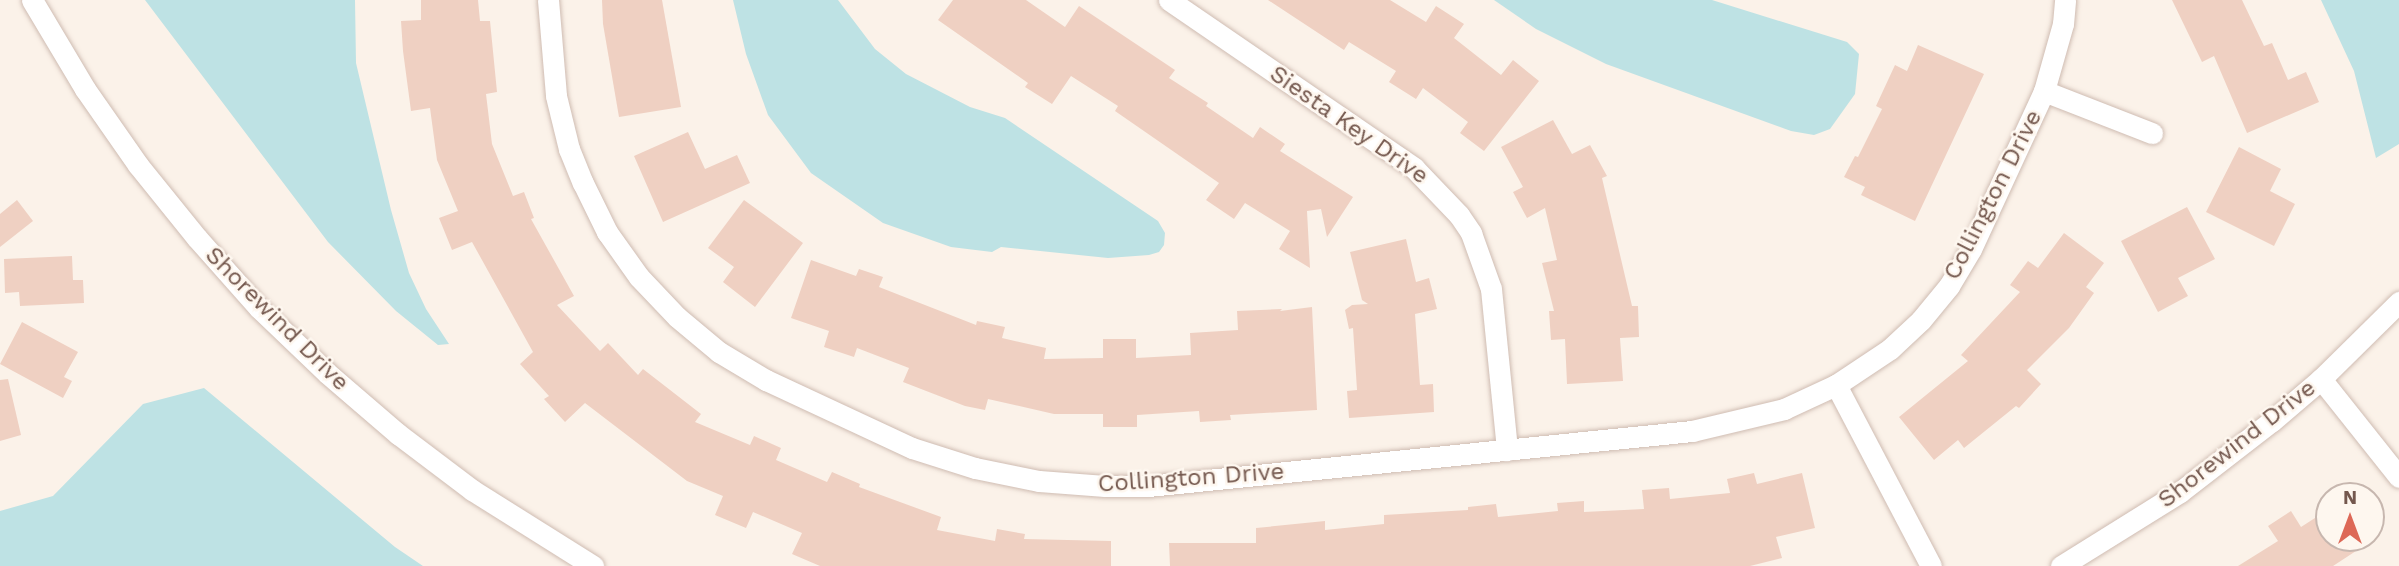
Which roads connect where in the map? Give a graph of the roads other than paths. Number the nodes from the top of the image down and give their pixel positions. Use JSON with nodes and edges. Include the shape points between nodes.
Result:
{"nodes":[{"id":1,"x":32,"y":0,"type":"edge"},
{"id":2,"x":548,"y":0,"type":"edge"},
{"id":3,"x":1169,"y":0,"type":"edge"},
{"id":4,"x":2065,"y":0,"type":"edge"},
{"id":5,"x":2044,"y":92,"type":"junction"},
{"id":6,"x":2152,"y":133,"type":"dead end"},
{"id":7,"x":2399,"y":302,"type":"edge"},
{"id":8,"x":2321,"y":379,"type":"junction"},
{"id":9,"x":1836,"y":385,"type":"junction"},
{"id":10,"x":1507,"y":450,"type":"junction"},
{"id":11,"x":2399,"y":477,"type":"edge"},
{"id":12,"x":593,"y":566,"type":"edge"},
{"id":13,"x":1931,"y":566,"type":"edge"},
{"id":14,"x":2061,"y":566,"type":"edge"}],
"edges":[{"from":1,"to":12,"type":"street","name":"Shorewind Drive","via":[[85,89],[138,165],[260,308],[398,434],[472,490]]},
{"from":2,"to":10,"type":"street","name":"Collington Drive","via":[[556,96],[569,149],[607,232],[639,277],[719,352],[872,431],[975,468],[1039,481],[1105,486],[1162,485]]},
{"from":3,"to":10,"type":"street","name":"Siesta Key Drive","via":[[1415,168],[1446,197],[1476,244],[1491,289]]},
{"from":4,"to":5,"type":"street","name":"Collington Drive"},
{"from":5,"to":6,"type":"street"},
{"from":5,"to":9,"type":"street","name":"Collington Drive","via":[[1971,249],[1948,286],[1890,349]]},
{"from":7,"to":8,"type":"street","name":"Shorewind Drive"},
{"from":8,"to":11,"type":"street"},
{"from":8,"to":14,"type":"street","name":"Shorewind Drive","via":[[2179,492]]},
{"from":9,"to":10,"type":"street","name":"Collington Drive","via":[[1784,409],[1729,425]]},
{"from":9,"to":13,"type":"street"}]}
